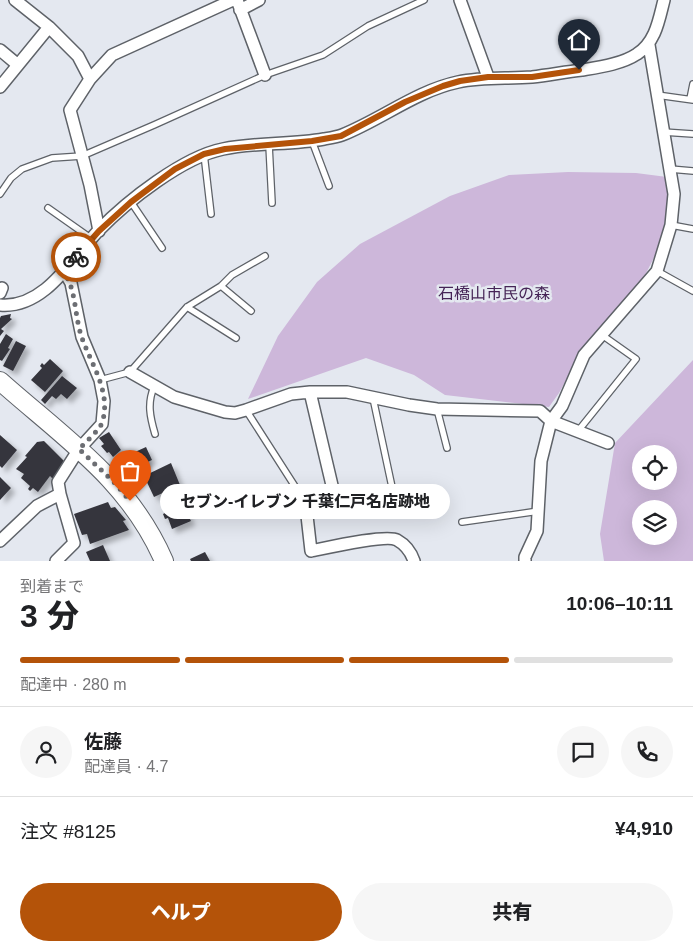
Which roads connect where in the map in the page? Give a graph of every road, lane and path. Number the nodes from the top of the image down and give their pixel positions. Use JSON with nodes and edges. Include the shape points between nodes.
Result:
{"nodes":[{"id":1,"x":259,"y":0,"type":"edge"},
{"id":2,"x":424,"y":0,"type":"edge"},
{"id":3,"x":460,"y":0,"type":"edge"},
{"id":4,"x":664,"y":0,"type":"edge"},
{"id":5,"x":19,"y":1,"type":"edge"},
{"id":6,"x":237,"y":3,"type":"edge"},
{"id":7,"x":49,"y":27,"type":"junction"},
{"id":8,"x":649,"y":44,"type":"junction"},
{"id":9,"x":0,"y":50,"type":"edge"},
{"id":10,"x":18,"y":65,"type":"junction"},
{"id":11,"x":264,"y":75,"type":"junction"},
{"id":12,"x":488,"y":77,"type":"junction"},
{"id":13,"x":90,"y":79,"type":"junction"},
{"id":14,"x":693,"y":84,"type":"edge"},
{"id":15,"x":0,"y":87,"type":"edge"},
{"id":16,"x":657,"y":95,"type":"junction"},
{"id":17,"x":691,"y":100,"type":"edge"},
{"id":18,"x":663,"y":132,"type":"junction"},
{"id":19,"x":693,"y":134,"type":"edge"},
{"id":20,"x":312,"y":141,"type":"junction"},
{"id":21,"x":269,"y":145,"type":"junction"},
{"id":22,"x":204,"y":154,"type":"junction"},
{"id":23,"x":82,"y":156,"type":"junction"},
{"id":24,"x":670,"y":169,"type":"junction"},
{"id":25,"x":693,"y":171,"type":"edge"},
{"id":26,"x":329,"y":186,"type":"dead end"},
{"id":27,"x":0,"y":194,"type":"edge"},
{"id":28,"x":131,"y":202,"type":"junction"},
{"id":29,"x":272,"y":203,"type":"dead end"},
{"id":30,"x":48,"y":208,"type":"dead end"},
{"id":31,"x":211,"y":214,"type":"dead end"},
{"id":32,"x":671,"y":226,"type":"junction"},
{"id":33,"x":693,"y":229,"type":"edge"},
{"id":34,"x":95,"y":235,"type":"junction"},
{"id":35,"x":162,"y":248,"type":"dead end"},
{"id":36,"x":265,"y":256,"type":"dead end"},
{"id":37,"x":64,"y":271,"type":"junction"},
{"id":38,"x":657,"y":271,"type":"junction"},
{"id":39,"x":221,"y":286,"type":"junction"},
{"id":40,"x":693,"y":291,"type":"edge"},
{"id":41,"x":0,"y":305,"type":"edge"},
{"id":42,"x":187,"y":307,"type":"junction"},
{"id":43,"x":251,"y":311,"type":"dead end"},
{"id":44,"x":602,"y":335,"type":"junction"},
{"id":45,"x":236,"y":338,"type":"dead end"},
{"id":46,"x":130,"y":372,"type":"junction"},
{"id":47,"x":100,"y":380,"type":"junction"},
{"id":48,"x":154,"y":387,"type":"junction"},
{"id":49,"x":4,"y":388,"type":"edge"},
{"id":50,"x":310,"y":392,"type":"junction"},
{"id":51,"x":373,"y":398,"type":"junction"},
{"id":52,"x":437,"y":409,"type":"junction"},
{"id":53,"x":246,"y":410,"type":"junction"},
{"id":54,"x":551,"y":421,"type":"junction"},
{"id":55,"x":578,"y":431,"type":"junction"},
{"id":56,"x":155,"y":434,"type":"dead end"},
{"id":57,"x":608,"y":443,"type":"dead end"},
{"id":58,"x":447,"y":448,"type":"dead end"},
{"id":59,"x":79,"y":449,"type":"junction"},
{"id":60,"x":392,"y":487,"type":"dead end"},
{"id":61,"x":60,"y":494,"type":"junction"},
{"id":62,"x":306,"y":507,"type":"junction"},
{"id":63,"x":539,"y":511,"type":"junction"},
{"id":64,"x":462,"y":522,"type":"dead end"},
{"id":65,"x":0,"y":541,"type":"edge"},
{"id":66,"x":56,"y":561,"type":"edge"},
{"id":67,"x":164,"y":561,"type":"edge"},
{"id":68,"x":414,"y":561,"type":"edge"},
{"id":69,"x":525,"y":561,"type":"edge"}],
"edges":[{"from":1,"to":6,"type":"street"},
{"from":2,"to":11,"type":"lane","via":[[368,26],[323,55]]},
{"from":3,"to":12,"type":"street"},
{"from":4,"to":8,"type":"street"},
{"from":5,"to":7,"type":"street"},
{"from":6,"to":11,"type":"street"},
{"from":6,"to":13,"type":"street","via":[[112,55]]},
{"from":7,"to":10,"type":"street"},
{"from":7,"to":13,"type":"street","via":[[78,56]]},
{"from":8,"to":12,"type":"street","via":[[631,57],[594,68],[532,77]]},
{"from":8,"to":16,"type":"street"},
{"from":9,"to":10,"type":"street"},
{"from":10,"to":15,"type":"street"},
{"from":11,"to":23,"type":"lane"},
{"from":12,"to":20,"type":"street","via":[[443,86],[341,136]]},
{"from":13,"to":23,"type":"street","via":[[70,110]]},
{"from":14,"to":17,"type":"lane"},
{"from":16,"to":17,"type":"lane"},
{"from":16,"to":18,"type":"street"},
{"from":18,"to":19,"type":"lane"},
{"from":18,"to":24,"type":"street"},
{"from":20,"to":21,"type":"street"},
{"from":20,"to":26,"type":"lane"},
{"from":21,"to":22,"type":"street"},
{"from":21,"to":29,"type":"lane"},
{"from":22,"to":28,"type":"street","via":[[175,169]]},
{"from":22,"to":31,"type":"lane"},
{"from":23,"to":27,"type":"lane","via":[[52,158],[22,169]]},
{"from":23,"to":34,"type":"street"},
{"from":24,"to":25,"type":"lane"},
{"from":24,"to":32,"type":"street","via":[[674,194]]},
{"from":28,"to":34,"type":"street"},
{"from":28,"to":35,"type":"lane"},
{"from":30,"to":34,"type":"lane"},
{"from":32,"to":33,"type":"lane"},
{"from":32,"to":38,"type":"street"},
{"from":34,"to":37,"type":"street"},
{"from":36,"to":39,"type":"lane","via":[[232,275]]},
{"from":37,"to":41,"type":"street","via":[[34,297],[10,306]]},
{"from":37,"to":47,"type":"street","via":[[71,283],[82,337]]},
{"from":38,"to":40,"type":"lane"},
{"from":38,"to":44,"type":"street"},
{"from":39,"to":42,"type":"lane"},
{"from":39,"to":43,"type":"lane"},
{"from":42,"to":45,"type":"lane"},
{"from":42,"to":46,"type":"lane"},
{"from":44,"to":54,"type":"street","via":[[584,355],[562,406]]},
{"from":44,"to":55,"type":"lane","via":[[636,359]]},
{"from":46,"to":47,"type":"lane"},
{"from":46,"to":48,"type":"street"},
{"from":47,"to":59,"type":"street","via":[[104,401],[102,424]]},
{"from":48,"to":53,"type":"street","via":[[174,397],[224,412]]},
{"from":48,"to":56,"type":"lane","via":[[150,397],[150,416]]},
{"from":49,"to":59,"type":"main road"},
{"from":50,"to":51,"type":"street","via":[[347,392]]},
{"from":50,"to":53,"type":"street","via":[[291,394]]},
{"from":50,"to":62,"type":"street","via":[[335,498]]},
{"from":51,"to":52,"type":"street"},
{"from":51,"to":60,"type":"lane"},
{"from":52,"to":54,"type":"street","via":[[540,411]]},
{"from":52,"to":58,"type":"lane"},
{"from":53,"to":62,"type":"lane"},
{"from":54,"to":55,"type":"street"},
{"from":54,"to":63,"type":"street","via":[[541,461]]},
{"from":55,"to":57,"type":"street"},
{"from":59,"to":61,"type":"street","via":[[58,482]]},
{"from":59,"to":67,"type":"main road","via":[[130,501]]},
{"from":61,"to":65,"type":"street","via":[[38,506]]},
{"from":61,"to":66,"type":"street","via":[[74,543]]},
{"from":62,"to":68,"type":"street","via":[[311,551],[396,539],[410,551]]},
{"from":63,"to":64,"type":"lane"},
{"from":63,"to":69,"type":"street","via":[[537,531]]}]}
